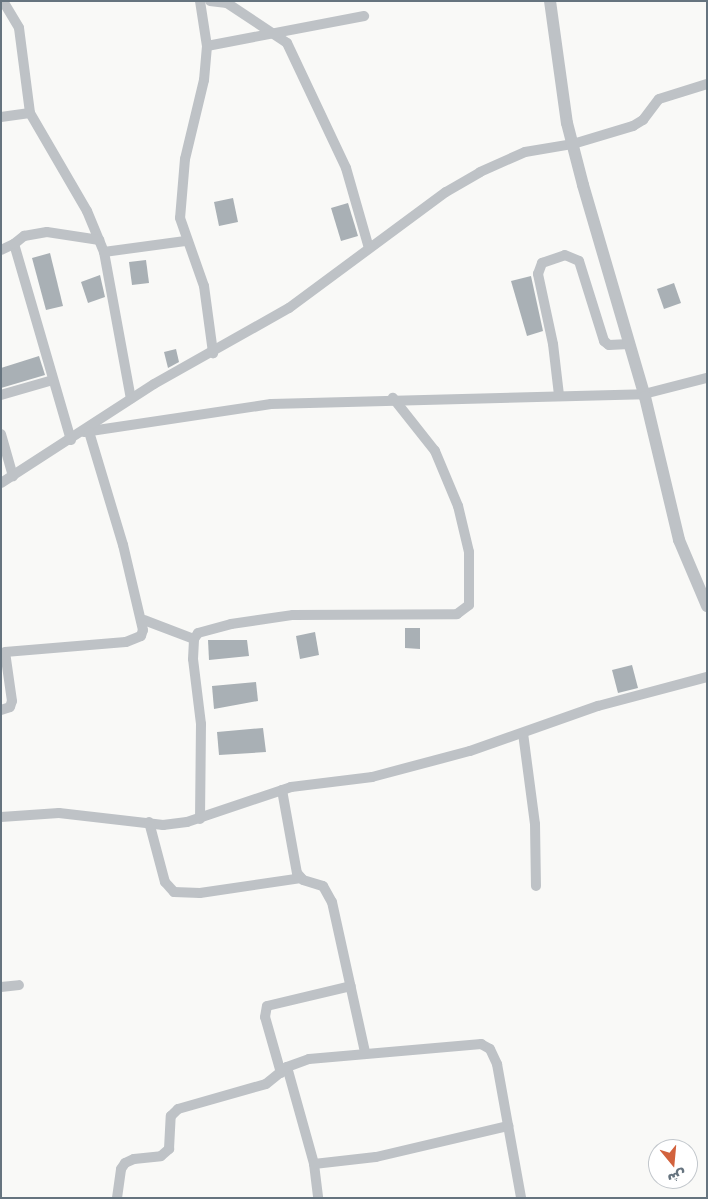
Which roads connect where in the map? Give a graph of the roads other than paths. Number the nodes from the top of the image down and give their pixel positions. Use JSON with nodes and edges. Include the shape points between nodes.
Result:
{"nodes":[{"id":1,"x":3,"y":1,"type":"edge"},
{"id":2,"x":200,"y":1,"type":"edge"},
{"id":3,"x":210,"y":1,"type":"edge"},
{"id":4,"x":550,"y":1,"type":"edge"},
{"id":5,"x":364,"y":16,"type":"dead end"},
{"id":6,"x":270,"y":32,"type":"junction"},
{"id":7,"x":207,"y":46,"type":"junction"},
{"id":8,"x":707,"y":84,"type":"edge"},
{"id":9,"x":30,"y":113,"type":"junction"},
{"id":10,"x":1,"y":117,"type":"edge"},
{"id":11,"x":573,"y":144,"type":"junction"},
{"id":12,"x":99,"y":240,"type":"junction"},
{"id":13,"x":185,"y":241,"type":"junction"},
{"id":14,"x":14,"y":244,"type":"junction"},
{"id":15,"x":368,"y":248,"type":"junction"},
{"id":16,"x":1,"y":250,"type":"edge"},
{"id":17,"x":104,"y":252,"type":"junction"},
{"id":18,"x":629,"y":344,"type":"junction"},
{"id":19,"x":213,"y":353,"type":"junction"},
{"id":20,"x":707,"y":378,"type":"edge"},
{"id":21,"x":54,"y":380,"type":"junction"},
{"id":22,"x":644,"y":394,"type":"junction"},
{"id":23,"x":1,"y":395,"type":"edge"},
{"id":24,"x":559,"y":395,"type":"junction"},
{"id":25,"x":393,"y":398,"type":"junction"},
{"id":26,"x":131,"y":399,"type":"junction"},
{"id":27,"x":86,"y":432,"type":"junction"},
{"id":28,"x":1,"y":434,"type":"edge"},
{"id":29,"x":71,"y":440,"type":"junction"},
{"id":30,"x":13,"y":476,"type":"junction"},
{"id":31,"x":1,"y":483,"type":"edge"},
{"id":32,"x":707,"y":606,"type":"edge"},
{"id":33,"x":144,"y":620,"type":"junction"},
{"id":34,"x":194,"y":639,"type":"junction"},
{"id":35,"x":3,"y":652,"type":"edge"},
{"id":36,"x":707,"y":677,"type":"edge"},
{"id":37,"x":1,"y":710,"type":"edge"},
{"id":38,"x":523,"y":733,"type":"junction"},
{"id":39,"x":282,"y":790,"type":"junction"},
{"id":40,"x":1,"y":817,"type":"edge"},
{"id":41,"x":200,"y":820,"type":"junction"},
{"id":42,"x":149,"y":822,"type":"junction"},
{"id":43,"x":301,"y":878,"type":"junction"},
{"id":44,"x":536,"y":886,"type":"dead end"},
{"id":45,"x":19,"y":985,"type":"dead end"},
{"id":46,"x":351,"y":986,"type":"junction"},
{"id":47,"x":1,"y":987,"type":"edge"},
{"id":48,"x":366,"y":1052,"type":"junction"},
{"id":49,"x":284,"y":1070,"type":"junction"},
{"id":50,"x":508,"y":1126,"type":"junction"},
{"id":51,"x":314,"y":1164,"type":"junction"},
{"id":52,"x":117,"y":1198,"type":"edge"},
{"id":53,"x":318,"y":1198,"type":"edge"},
{"id":54,"x":521,"y":1198,"type":"edge"}],
"edges":[{"from":1,"to":9,"type":"street","via":[[18,28]]},
{"from":2,"to":7,"type":"street"},
{"from":3,"to":6,"type":"street","via":[[227,3]]},
{"from":4,"to":11,"type":"street"},
{"from":5,"to":6,"type":"street"},
{"from":6,"to":7,"type":"street"},
{"from":6,"to":15,"type":"street","via":[[287,43],[346,168]]},
{"from":7,"to":13,"type":"street","via":[[204,80],[181,184],[180,218]]},
{"from":8,"to":11,"type":"street","via":[[659,99],[643,120],[633,126]]},
{"from":9,"to":10,"type":"street"},
{"from":9,"to":12,"type":"street","via":[[87,211]]},
{"from":11,"to":15,"type":"street","via":[[525,152],[480,172]]},
{"from":11,"to":18,"type":"street"},
{"from":12,"to":14,"type":"street","via":[[47,232],[24,236]]},
{"from":12,"to":17,"type":"street"},
{"from":13,"to":17,"type":"street"},
{"from":13,"to":19,"type":"street","via":[[204,286]]},
{"from":14,"to":16,"type":"street"},
{"from":14,"to":21,"type":"street"},
{"from":15,"to":19,"type":"street","via":[[289,308]]},
{"from":17,"to":26,"type":"street"},
{"from":18,"to":22,"type":"street"},
{"from":18,"to":24,"type":"street","via":[[609,345],[604,341],[579,261],[566,255],[542,262],[538,274],[553,344]]},
{"from":19,"to":26,"type":"street"},
{"from":20,"to":22,"type":"street"},
{"from":21,"to":23,"type":"street"},
{"from":21,"to":29,"type":"street"},
{"from":22,"to":24,"type":"street"},
{"from":22,"to":32,"type":"street","via":[[679,540]]},
{"from":24,"to":25,"type":"street"},
{"from":25,"to":27,"type":"street","via":[[271,404]]},
{"from":25,"to":34,"type":"street","via":[[436,451],[458,506],[470,552],[471,600],[466,609],[457,614],[440,615],[407,612],[293,615],[208,629],[198,633]]},
{"from":26,"to":27,"type":"street"},
{"from":27,"to":29,"type":"street"},
{"from":27,"to":33,"type":"street"},
{"from":28,"to":30,"type":"street"},
{"from":29,"to":30,"type":"street"},
{"from":30,"to":31,"type":"street"},
{"from":33,"to":34,"type":"street"},
{"from":33,"to":35,"type":"street","via":[[141,636],[136,639]]},
{"from":34,"to":41,"type":"street","via":[[201,724]]},
{"from":35,"to":37,"type":"street","via":[[12,701],[10,707]]},
{"from":36,"to":38,"type":"street","via":[[598,706]]},
{"from":38,"to":39,"type":"street","via":[[372,777],[306,784]]},
{"from":38,"to":44,"type":"street","via":[[535,824]]},
{"from":39,"to":41,"type":"street"},
{"from":39,"to":43,"type":"street","via":[[296,868]]},
{"from":40,"to":42,"type":"street","via":[[67,814]]},
{"from":41,"to":42,"type":"street","via":[[163,824]]},
{"from":42,"to":43,"type":"street","via":[[165,882],[174,892],[200,893]]},
{"from":43,"to":46,"type":"street","via":[[323,886],[332,902]]},
{"from":45,"to":47,"type":"street"},
{"from":46,"to":48,"type":"street"},
{"from":46,"to":49,"type":"street","via":[[273,1002],[267,1006],[266,1017]]},
{"from":48,"to":49,"type":"street","via":[[309,1059]]},
{"from":48,"to":50,"type":"street","via":[[486,1046],[497,1064]]},
{"from":49,"to":51,"type":"street"},
{"from":49,"to":52,"type":"street","via":[[266,1084],[174,1112],[170,1148],[160,1156],[134,1159],[125,1164],[121,1170]]},
{"from":50,"to":51,"type":"street","via":[[376,1157]]},
{"from":50,"to":54,"type":"street"},
{"from":51,"to":53,"type":"street"}]}
